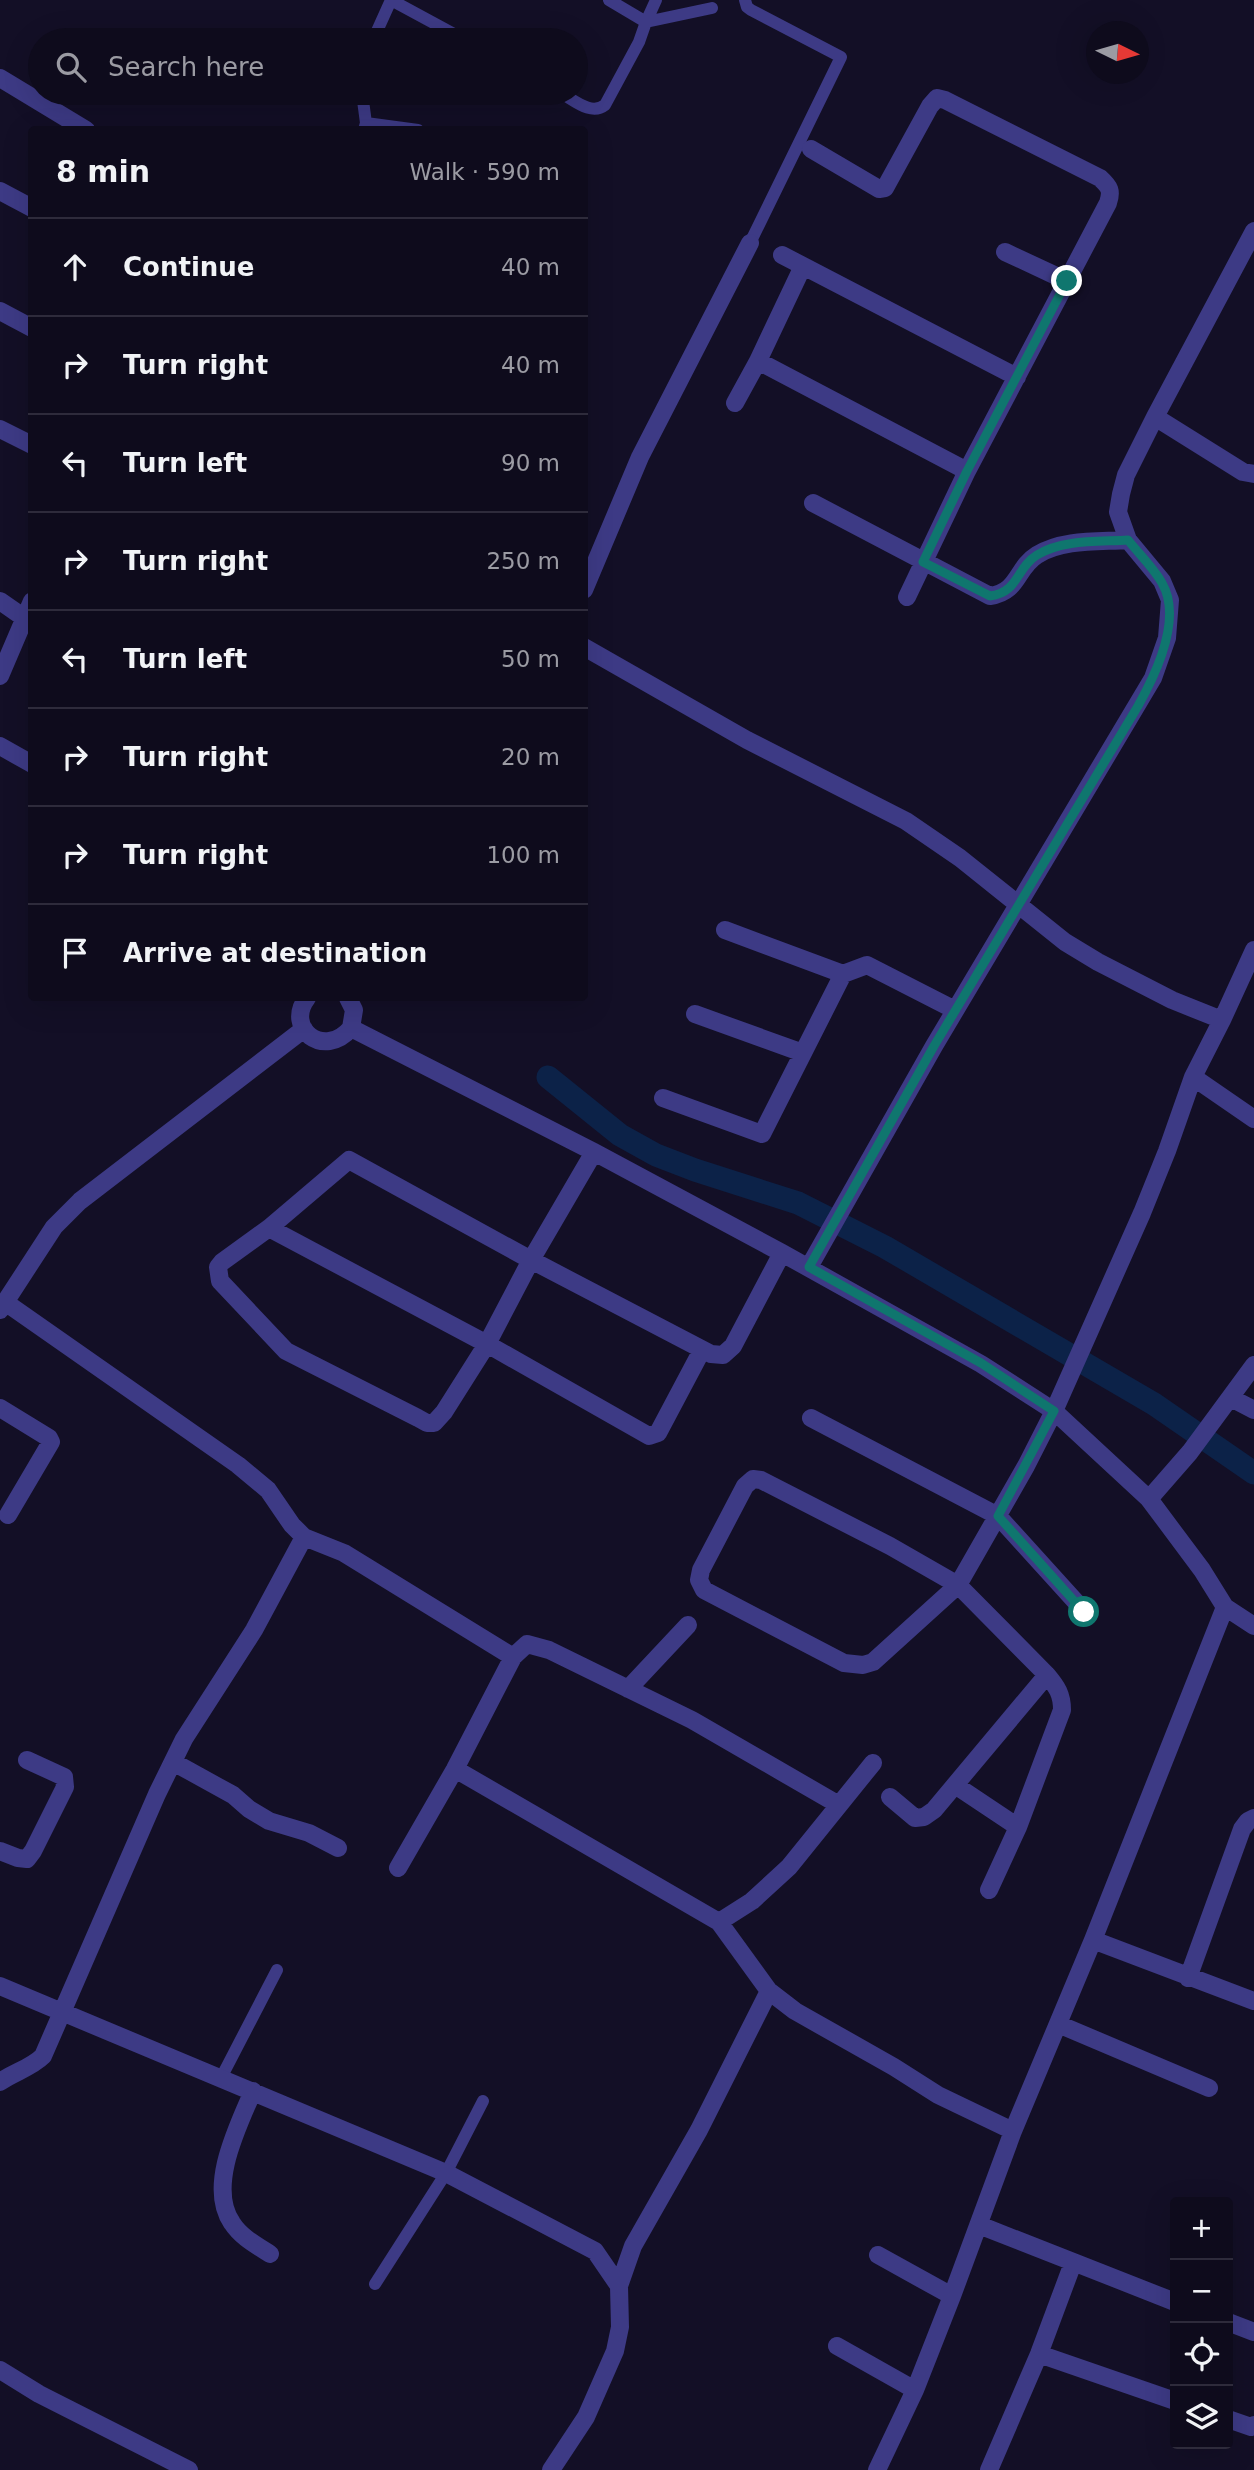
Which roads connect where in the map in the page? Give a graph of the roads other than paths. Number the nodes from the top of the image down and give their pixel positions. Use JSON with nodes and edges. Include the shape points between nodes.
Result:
{"nodes":[{"id":1,"x":391,"y":0,"type":"edge"},
{"id":2,"x":609,"y":0,"type":"edge"},
{"id":3,"x":656,"y":0,"type":"edge"},
{"id":4,"x":745,"y":0,"type":"edge"},
{"id":5,"x":712,"y":8,"type":"dead end"},
{"id":6,"x":646,"y":22,"type":"junction"},
{"id":7,"x":378,"y":28,"type":"edge"},
{"id":8,"x":443,"y":28,"type":"edge"},
{"id":9,"x":0,"y":78,"type":"edge"},
{"id":10,"x":28,"y":95,"type":"edge"},
{"id":11,"x":45,"y":105,"type":"edge"},
{"id":12,"x":582,"y":105,"type":"edge"},
{"id":13,"x":365,"y":122,"type":"edge"},
{"id":14,"x":79,"y":126,"type":"edge"},
{"id":15,"x":392,"y":126,"type":"edge"},
{"id":16,"x":811,"y":149,"type":"dead end"},
{"id":17,"x":0,"y":191,"type":"edge"},
{"id":18,"x":28,"y":206,"type":"edge"},
{"id":19,"x":1254,"y":231,"type":"edge"},
{"id":20,"x":750,"y":243,"type":"joint"},
{"id":21,"x":1250,"y":249,"type":"edge"},
{"id":22,"x":1005,"y":252,"type":"dead end"},
{"id":23,"x":782,"y":255,"type":"dead end"},
{"id":24,"x":803,"y":265,"type":"junction"},
{"id":25,"x":1067,"y":281,"type":"junction"},
{"id":26,"x":0,"y":311,"type":"edge"},
{"id":27,"x":28,"y":326,"type":"edge"},
{"id":28,"x":758,"y":361,"type":"junction"},
{"id":29,"x":1017,"y":377,"type":"junction"},
{"id":30,"x":735,"y":403,"type":"dead end"},
{"id":31,"x":1155,"y":417,"type":"junction"},
{"id":32,"x":0,"y":429,"type":"edge"},
{"id":33,"x":28,"y":443,"type":"edge"},
{"id":34,"x":967,"y":471,"type":"junction"},
{"id":35,"x":1254,"y":474,"type":"edge"},
{"id":36,"x":813,"y":503,"type":"dead end"},
{"id":37,"x":1128,"y":540,"type":"junction"},
{"id":38,"x":923,"y":562,"type":"junction"},
{"id":39,"x":588,"y":580,"type":"edge"},
{"id":40,"x":907,"y":597,"type":"dead end"},
{"id":41,"x":0,"y":601,"type":"edge"},
{"id":42,"x":26,"y":624,"type":"edge"},
{"id":43,"x":588,"y":650,"type":"edge"},
{"id":44,"x":0,"y":676,"type":"edge"},
{"id":45,"x":0,"y":746,"type":"edge"},
{"id":46,"x":28,"y":762,"type":"edge"},
{"id":47,"x":1018,"y":906,"type":"junction"},
{"id":48,"x":725,"y":930,"type":"dead end"},
{"id":49,"x":1254,"y":950,"type":"edge"},
{"id":50,"x":843,"y":974,"type":"junction"},
{"id":51,"x":305,"y":1001,"type":"edge"},
{"id":52,"x":350,"y":1001,"type":"edge"},
{"id":53,"x":956,"y":1010,"type":"junction"},
{"id":54,"x":695,"y":1014,"type":"dead end"},
{"id":55,"x":1222,"y":1020,"type":"junction"},
{"id":56,"x":351,"y":1028,"type":"junction"},
{"id":57,"x":304,"y":1029,"type":"junction"},
{"id":58,"x":803,"y":1053,"type":"junction"},
{"id":59,"x":1193,"y":1077,"type":"junction"},
{"id":60,"x":663,"y":1098,"type":"dead end"},
{"id":61,"x":1254,"y":1119,"type":"edge"},
{"id":62,"x":594,"y":1152,"type":"junction"},
{"id":63,"x":269,"y":1228,"type":"junction"},
{"id":64,"x":782,"y":1253,"type":"junction"},
{"id":65,"x":531,"y":1260,"type":"junction"},
{"id":66,"x":809,"y":1267,"type":"junction"},
{"id":67,"x":2,"y":1306,"type":"edge"},
{"id":68,"x":487,"y":1344,"type":"junction"},
{"id":69,"x":702,"y":1350,"type":"junction"},
{"id":70,"x":1254,"y":1365,"type":"edge"},
{"id":71,"x":1231,"y":1398,"type":"junction"},
{"id":72,"x":0,"y":1408,"type":"edge"},
{"id":73,"x":1254,"y":1410,"type":"edge"},
{"id":74,"x":1054,"y":1411,"type":"junction"},
{"id":75,"x":811,"y":1418,"type":"dead end"},
{"id":76,"x":1149,"y":1499,"type":"junction"},
{"id":77,"x":8,"y":1515,"type":"dead end"},
{"id":78,"x":998,"y":1516,"type":"junction"},
{"id":79,"x":304,"y":1537,"type":"junction"},
{"id":80,"x":958,"y":1585,"type":"junction"},
{"id":81,"x":1225,"y":1607,"type":"junction"},
{"id":82,"x":1084,"y":1612,"type":"dead end"},
{"id":83,"x":688,"y":1625,"type":"dead end"},
{"id":84,"x":1254,"y":1626,"type":"edge"},
{"id":85,"x":513,"y":1657,"type":"junction"},
{"id":86,"x":1047,"y":1675,"type":"junction"},
{"id":87,"x":628,"y":1689,"type":"junction"},
{"id":88,"x":27,"y":1760,"type":"dead end"},
{"id":89,"x":173,"y":1762,"type":"junction"},
{"id":90,"x":873,"y":1763,"type":"dead end"},
{"id":91,"x":455,"y":1769,"type":"junction"},
{"id":92,"x":955,"y":1785,"type":"junction"},
{"id":93,"x":890,"y":1797,"type":"dead end"},
{"id":94,"x":839,"y":1805,"type":"junction"},
{"id":95,"x":1254,"y":1818,"type":"edge"},
{"id":96,"x":1018,"y":1827,"type":"junction"},
{"id":97,"x":338,"y":1848,"type":"dead end"},
{"id":98,"x":0,"y":1851,"type":"edge"},
{"id":99,"x":398,"y":1868,"type":"dead end"},
{"id":100,"x":989,"y":1890,"type":"dead end"},
{"id":101,"x":719,"y":1922,"type":"junction"},
{"id":102,"x":1093,"y":1940,"type":"junction"},
{"id":103,"x":277,"y":1970,"type":"dead end"},
{"id":104,"x":1188,"y":1978,"type":"junction"},
{"id":105,"x":0,"y":1986,"type":"edge"},
{"id":106,"x":769,"y":1991,"type":"junction"},
{"id":107,"x":1254,"y":2001,"type":"edge"},
{"id":108,"x":62,"y":2011,"type":"junction"},
{"id":109,"x":1058,"y":2024,"type":"junction"},
{"id":110,"x":221,"y":2078,"type":"junction"},
{"id":111,"x":0,"y":2082,"type":"edge"},
{"id":112,"x":1209,"y":2088,"type":"dead end"},
{"id":113,"x":253,"y":2091,"type":"junction"},
{"id":114,"x":483,"y":2101,"type":"dead end"},
{"id":115,"x":1013,"y":2131,"type":"junction"},
{"id":116,"x":446,"y":2172,"type":"junction"},
{"id":117,"x":979,"y":2225,"type":"junction"},
{"id":118,"x":270,"y":2254,"type":"dead end"},
{"id":119,"x":878,"y":2255,"type":"dead end"},
{"id":120,"x":1073,"y":2263,"type":"junction"},
{"id":121,"x":375,"y":2284,"type":"dead end"},
{"id":122,"x":619,"y":2286,"type":"junction"},
{"id":123,"x":953,"y":2296,"type":"junction"},
{"id":124,"x":1170,"y":2300,"type":"edge"},
{"id":125,"x":1231,"y":2323,"type":"edge"},
{"id":126,"x":1254,"y":2332,"type":"edge"},
{"id":127,"x":837,"y":2346,"type":"dead end"},
{"id":128,"x":1039,"y":2354,"type":"junction"},
{"id":129,"x":0,"y":2370,"type":"edge"},
{"id":130,"x":915,"y":2390,"type":"junction"},
{"id":131,"x":1170,"y":2399,"type":"edge"},
{"id":132,"x":1233,"y":2421,"type":"edge"},
{"id":133,"x":1253,"y":2431,"type":"edge"},
{"id":134,"x":189,"y":2470,"type":"edge"},
{"id":135,"x":551,"y":2470,"type":"edge"},
{"id":136,"x":877,"y":2470,"type":"edge"},
{"id":137,"x":989,"y":2470,"type":"edge"}],
"edges":[{"from":1,"to":7,"type":"lane"},
{"from":1,"to":8,"type":"lane"},
{"from":2,"to":6,"type":"lane"},
{"from":3,"to":6,"type":"lane"},
{"from":4,"to":20,"type":"lane","via":[[751,10],[841,57]]},
{"from":5,"to":6,"type":"lane"},
{"from":6,"to":12,"type":"lane","via":[[605,104],[592,110]]},
{"from":9,"to":10,"type":"street"},
{"from":11,"to":14,"type":"street"},
{"from":13,"to":15,"type":"lane"},
{"from":16,"to":25,"type":"street","via":[[884,188],[937,98],[1088,172],[1109,186],[1111,194]]},
{"from":17,"to":18,"type":"street"},
{"from":19,"to":21,"type":"street"},
{"from":20,"to":39,"type":"street","via":[[640,457]]},
{"from":21,"to":31,"type":"street"},
{"from":22,"to":25,"type":"street"},
{"from":23,"to":24,"type":"street"},
{"from":24,"to":28,"type":"street"},
{"from":24,"to":29,"type":"street"},
{"from":25,"to":29,"type":"street"},
{"from":26,"to":27,"type":"street"},
{"from":28,"to":30,"type":"street"},
{"from":28,"to":34,"type":"street"},
{"from":29,"to":34,"type":"street"},
{"from":31,"to":35,"type":"street","via":[[1243,472]]},
{"from":31,"to":37,"type":"street","via":[[1121,494],[1118,512]]},
{"from":32,"to":33,"type":"street"},
{"from":34,"to":38,"type":"street"},
{"from":36,"to":38,"type":"street"},
{"from":37,"to":38,"type":"street","via":[[1054,546],[1031,559],[1011,588],[990,596]]},
{"from":37,"to":47,"type":"street","via":[[1162,581],[1170,600],[1167,638],[1138,706]]},
{"from":38,"to":40,"type":"street"},
{"from":41,"to":42,"type":"street"},
{"from":42,"to":44,"type":"street"},
{"from":43,"to":47,"type":"street","via":[[747,740],[906,821]]},
{"from":45,"to":46,"type":"street"},
{"from":47,"to":53,"type":"street"},
{"from":47,"to":55,"type":"street","via":[[1065,942],[1121,975]]},
{"from":48,"to":50,"type":"street"},
{"from":49,"to":55,"type":"street"},
{"from":50,"to":53,"type":"street","via":[[867,965]]},
{"from":50,"to":58,"type":"street"},
{"from":51,"to":57,"type":"street"},
{"from":52,"to":56,"type":"street","via":[[354,1010]]},
{"from":53,"to":66,"type":"street"},
{"from":54,"to":58,"type":"street"},
{"from":55,"to":59,"type":"street"},
{"from":56,"to":57,"type":"street","via":[[337,1041],[328,1042],[310,1037]]},
{"from":56,"to":62,"type":"street"},
{"from":57,"to":67,"type":"street","via":[[80,1201],[54,1227]]},
{"from":58,"to":60,"type":"street","via":[[762,1134]]},
{"from":59,"to":61,"type":"street"},
{"from":59,"to":74,"type":"street","via":[[1142,1213]]},
{"from":62,"to":64,"type":"street"},
{"from":62,"to":65,"type":"street"},
{"from":63,"to":65,"type":"street","via":[[349,1160]]},
{"from":63,"to":68,"type":"street"},
{"from":63,"to":68,"type":"street","via":[[222,1262],[218,1273],[220,1281],[286,1351],[434,1423]]},
{"from":64,"to":66,"type":"street"},
{"from":64,"to":69,"type":"street","via":[[733,1346],[723,1354]]},
{"from":65,"to":68,"type":"street"},
{"from":65,"to":69,"type":"street"},
{"from":66,"to":74,"type":"street","via":[[981,1363]]},
{"from":67,"to":79,"type":"street","via":[[238,1465],[268,1490]]},
{"from":68,"to":69,"type":"street","via":[[649,1436],[658,1433]]},
{"from":70,"to":71,"type":"street"},
{"from":71,"to":73,"type":"street"},
{"from":71,"to":76,"type":"street"},
{"from":72,"to":77,"type":"street","via":[[51,1442]]},
{"from":74,"to":76,"type":"street"},
{"from":74,"to":78,"type":"street"},
{"from":75,"to":78,"type":"street"},
{"from":76,"to":81,"type":"street"},
{"from":78,"to":80,"type":"street"},
{"from":78,"to":82,"type":"street"},
{"from":79,"to":85,"type":"street","via":[[344,1553]]},
{"from":79,"to":89,"type":"street","via":[[254,1630]]},
{"from":80,"to":80,"type":"street","via":[[873,1662],[863,1665],[844,1663],[704,1590],[699,1580],[752,1479]]},
{"from":80,"to":86,"type":"street"},
{"from":81,"to":84,"type":"street"},
{"from":81,"to":102,"type":"street"},
{"from":83,"to":87,"type":"street"},
{"from":85,"to":87,"type":"street","via":[[527,1644],[537,1645]]},
{"from":85,"to":91,"type":"street"},
{"from":86,"to":92,"type":"street"},
{"from":86,"to":96,"type":"street","via":[[1059,1689],[1062,1710]]},
{"from":87,"to":94,"type":"street","via":[[692,1720]]},
{"from":88,"to":98,"type":"street","via":[[64,1777],[65,1787],[27,1859]]},
{"from":89,"to":97,"type":"street","via":[[269,1821]]},
{"from":89,"to":108,"type":"street"},
{"from":90,"to":94,"type":"street"},
{"from":91,"to":99,"type":"street"},
{"from":91,"to":101,"type":"street"},
{"from":92,"to":93,"type":"street","via":[[924,1817],[915,1818]]},
{"from":92,"to":96,"type":"street"},
{"from":94,"to":101,"type":"street","via":[[773,1883]]},
{"from":95,"to":104,"type":"street","via":[[1242,1829]]},
{"from":96,"to":100,"type":"street"},
{"from":101,"to":106,"type":"street"},
{"from":102,"to":104,"type":"street"},
{"from":102,"to":109,"type":"street"},
{"from":103,"to":110,"type":"lane"},
{"from":104,"to":107,"type":"street"},
{"from":105,"to":108,"type":"street"},
{"from":106,"to":115,"type":"street","via":[[938,2095]]},
{"from":106,"to":122,"type":"street","via":[[699,2130],[633,2246]]},
{"from":108,"to":110,"type":"street"},
{"from":108,"to":111,"type":"street","via":[[37,2063]]},
{"from":109,"to":112,"type":"street"},
{"from":109,"to":115,"type":"street"},
{"from":110,"to":113,"type":"street"},
{"from":113,"to":116,"type":"street"},
{"from":113,"to":118,"type":"street","via":[[228,2153],[223,2198],[231,2222]]},
{"from":114,"to":116,"type":"lane"},
{"from":115,"to":117,"type":"street"},
{"from":116,"to":121,"type":"lane"},
{"from":116,"to":122,"type":"street","via":[[595,2252]]},
{"from":117,"to":120,"type":"street"},
{"from":117,"to":123,"type":"street"},
{"from":119,"to":123,"type":"street"},
{"from":120,"to":124,"type":"street"},
{"from":120,"to":128,"type":"street"},
{"from":122,"to":135,"type":"street","via":[[620,2327],[615,2351],[586,2417]]},
{"from":123,"to":130,"type":"street"},
{"from":125,"to":126,"type":"street"},
{"from":127,"to":130,"type":"street"},
{"from":128,"to":131,"type":"street"},
{"from":128,"to":137,"type":"street"},
{"from":129,"to":134,"type":"street"},
{"from":130,"to":136,"type":"street"},
{"from":132,"to":133,"type":"street"}]}
